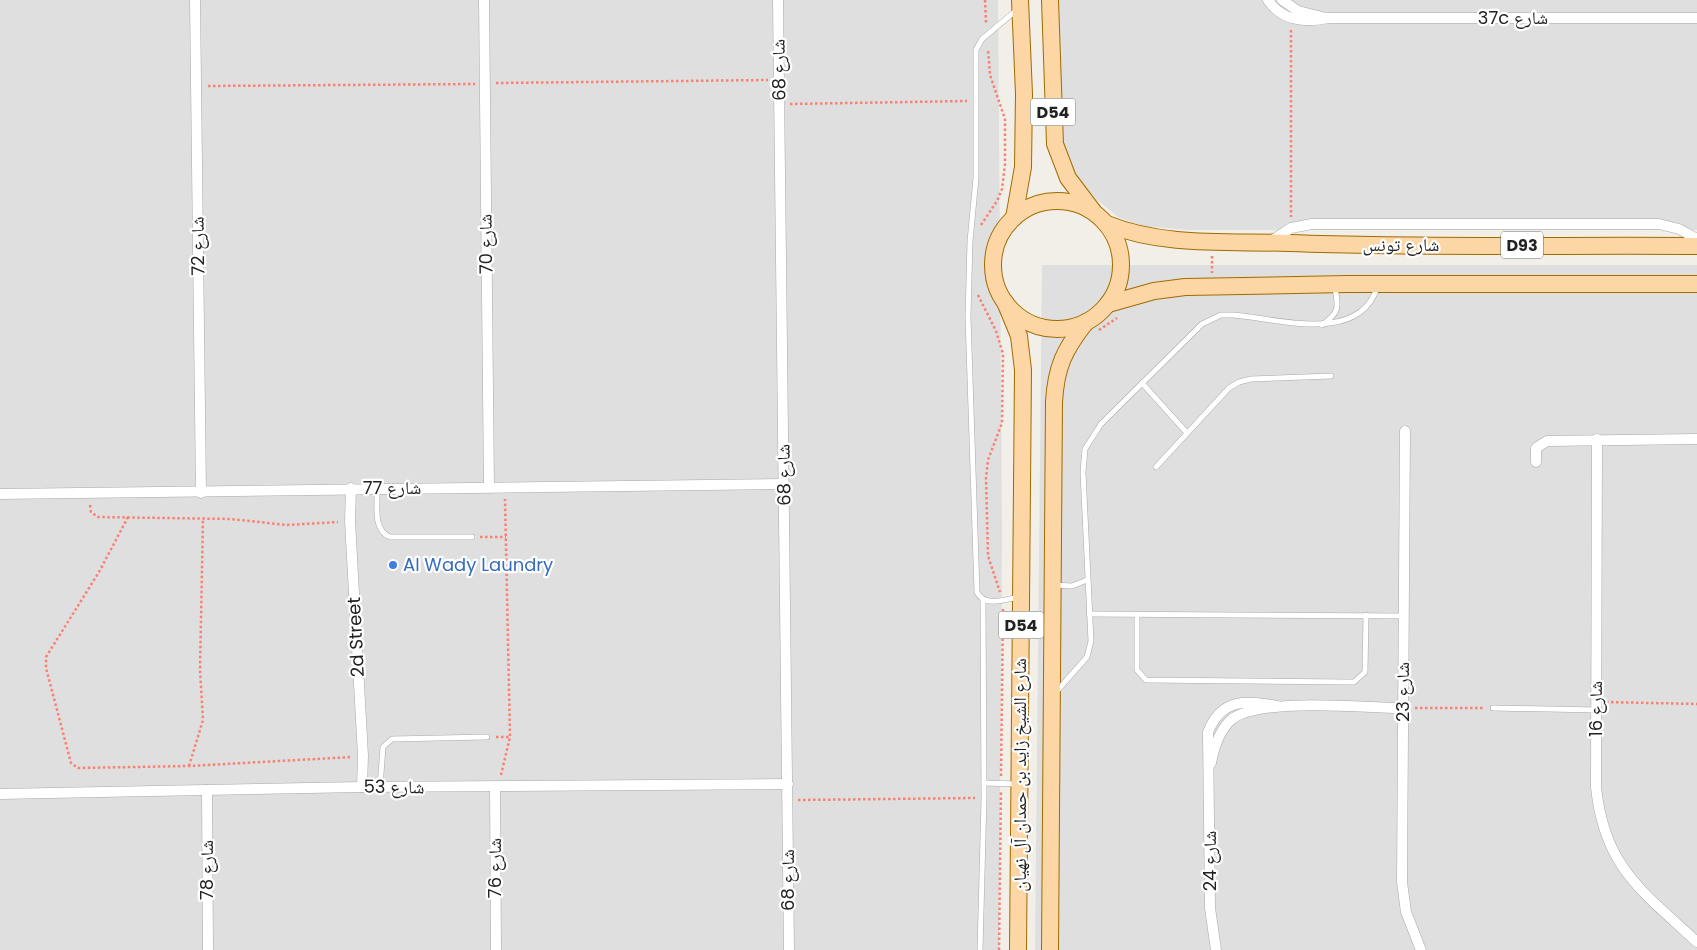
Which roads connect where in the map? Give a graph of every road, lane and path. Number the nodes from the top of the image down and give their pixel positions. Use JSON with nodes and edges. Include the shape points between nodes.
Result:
{"nodes":[{"id":1,"x":195,"y":0,"type":"edge"},
{"id":2,"x":484,"y":0,"type":"edge"},
{"id":3,"x":778,"y":0,"type":"edge"},
{"id":4,"x":985,"y":0,"type":"edge"},
{"id":5,"x":1050,"y":0,"type":"edge"},
{"id":6,"x":1268,"y":0,"type":"edge"},
{"id":7,"x":1020,"y":4,"type":"edge"},
{"id":8,"x":1280,"y":4,"type":"edge"},
{"id":9,"x":1291,"y":18,"type":"junction"},
{"id":10,"x":1328,"y":18,"type":"junction"},
{"id":11,"x":1697,"y":18,"type":"edge"},
{"id":12,"x":987,"y":35,"type":"junction"},
{"id":13,"x":976,"y":101,"type":"junction"},
{"id":14,"x":779,"y":104,"type":"junction"},
{"id":15,"x":1094,"y":212,"type":"junction"},
{"id":16,"x":1014,"y":218,"type":"junction"},
{"id":17,"x":1107,"y":224,"type":"junction"},
{"id":18,"x":1291,"y":228,"type":"junction"},
{"id":19,"x":1697,"y":240,"type":"edge"},
{"id":20,"x":970,"y":241,"type":"junction"},
{"id":21,"x":1212,"y":241,"type":"junction"},
{"id":22,"x":1269,"y":243,"type":"junction"},
{"id":23,"x":1697,"y":246,"type":"edge"},
{"id":24,"x":1697,"y":284,"type":"edge"},
{"id":25,"x":1334,"y":285,"type":"junction"},
{"id":26,"x":1378,"y":285,"type":"junction"},
{"id":27,"x":1212,"y":287,"type":"junction"},
{"id":28,"x":1005,"y":302,"type":"junction"},
{"id":29,"x":1108,"y":304,"type":"junction"},
{"id":30,"x":1122,"y":314,"type":"dead end"},
{"id":31,"x":1322,"y":325,"type":"junction"},
{"id":32,"x":1090,"y":328,"type":"junction"},
{"id":33,"x":1331,"y":376,"type":"dead end"},
{"id":34,"x":1142,"y":383,"type":"junction"},
{"id":35,"x":1405,"y":431,"type":"dead end"},
{"id":36,"x":1187,"y":433,"type":"junction"},
{"id":37,"x":1597,"y":439,"type":"junction"},
{"id":38,"x":1697,"y":439,"type":"edge"},
{"id":39,"x":1536,"y":462,"type":"dead end"},
{"id":40,"x":1156,"y":467,"type":"dead end"},
{"id":41,"x":784,"y":484,"type":"junction"},
{"id":42,"x":351,"y":488,"type":"junction"},
{"id":43,"x":377,"y":488,"type":"junction"},
{"id":44,"x":489,"y":488,"type":"junction"},
{"id":45,"x":505,"y":488,"type":"junction"},
{"id":46,"x":201,"y":493,"type":"junction"},
{"id":47,"x":0,"y":494,"type":"edge"},
{"id":48,"x":89,"y":494,"type":"junction"},
{"id":49,"x":128,"y":517,"type":"junction"},
{"id":50,"x":203,"y":518,"type":"junction"},
{"id":51,"x":350,"y":521,"type":"junction"},
{"id":52,"x":472,"y":537,"type":"joint"},
{"id":53,"x":506,"y":538,"type":"junction"},
{"id":54,"x":1086,"y":580,"type":"junction"},
{"id":55,"x":1053,"y":585,"type":"junction"},
{"id":56,"x":1021,"y":597,"type":"junction"},
{"id":57,"x":983,"y":600,"type":"junction"},
{"id":58,"x":1089,"y":614,"type":"junction"},
{"id":59,"x":1366,"y":615,"type":"junction"},
{"id":60,"x":1138,"y":616,"type":"junction"},
{"id":61,"x":1404,"y":616,"type":"junction"},
{"id":62,"x":1052,"y":699,"type":"junction"},
{"id":63,"x":1697,"y":704,"type":"edge"},
{"id":64,"x":1596,"y":706,"type":"junction"},
{"id":65,"x":1403,"y":708,"type":"junction"},
{"id":66,"x":1493,"y":708,"type":"joint"},
{"id":67,"x":487,"y":737,"type":"joint"},
{"id":68,"x":510,"y":737,"type":"junction"},
{"id":69,"x":363,"y":756,"type":"junction"},
{"id":70,"x":189,"y":766,"type":"junction"},
{"id":71,"x":788,"y":784,"type":"junction"},
{"id":72,"x":984,"y":784,"type":"junction"},
{"id":73,"x":1020,"y":784,"type":"junction"},
{"id":74,"x":362,"y":787,"type":"junction"},
{"id":75,"x":495,"y":787,"type":"junction"},
{"id":76,"x":380,"y":788,"type":"junction"},
{"id":77,"x":207,"y":790,"type":"junction"},
{"id":78,"x":0,"y":794,"type":"edge"},
{"id":79,"x":984,"y":798,"type":"junction"},
{"id":80,"x":788,"y":800,"type":"junction"},
{"id":81,"x":1697,"y":942,"type":"edge"},
{"id":82,"x":208,"y":950,"type":"edge"},
{"id":83,"x":496,"y":950,"type":"edge"},
{"id":84,"x":789,"y":950,"type":"edge"},
{"id":85,"x":980,"y":950,"type":"edge"},
{"id":86,"x":1018,"y":950,"type":"edge"},
{"id":87,"x":1050,"y":950,"type":"edge"},
{"id":88,"x":1216,"y":950,"type":"edge"},
{"id":89,"x":1421,"y":950,"type":"edge"}],
"edges":[{"from":1,"to":46,"type":"street","name":"شارع 72"},
{"from":2,"to":44,"type":"street","name":"شارع 70"},
{"from":3,"to":14,"type":"street","name":"شارع 68"},
{"from":4,"to":12,"type":"path"},
{"from":5,"to":15,"type":"main road","number":"D54","via":[[1055,144],[1068,178]]},
{"from":6,"to":8,"type":"street"},
{"from":7,"to":12,"type":"lane"},
{"from":7,"to":16,"type":"main road","number":"D54","via":[[1023,167]]},
{"from":8,"to":9,"type":"street","name":"37c شارع"},
{"from":8,"to":10,"type":"street","name":"37c شارع"},
{"from":9,"to":10,"type":"street","name":"37c شارع","via":[[1308,21]]},
{"from":9,"to":18,"type":"path"},
{"from":10,"to":11,"type":"street","name":"37c شارع"},
{"from":12,"to":13,"type":"lane","via":[[976,50]]},
{"from":12,"to":20,"type":"path","via":[[990,75],[1005,119],[1004,176],[997,201]]},
{"from":13,"to":14,"type":"path"},
{"from":13,"to":20,"type":"lane","via":[[976,178]]},
{"from":14,"to":41,"type":"street","name":"شارع 68"},
{"from":15,"to":16,"type":"main road","via":[[1075,203],[1053,201],[1032,206]]},
{"from":15,"to":17,"type":"main road"},
{"from":16,"to":28,"type":"main road","via":[[1002,232],[995,249],[997,286]]},
{"from":17,"to":21,"type":"main road","name":"شارع تونس","number":"D93","via":[[1152,238]]},
{"from":17,"to":29,"type":"main road","via":[[1121,255],[1119,281]]},
{"from":18,"to":19,"type":"street","via":[[1312,224],[1659,224],[1679,229]]},
{"from":18,"to":22,"type":"street"},
{"from":20,"to":57,"type":"lane","via":[[968,317],[976,578],[977,592]]},
{"from":21,"to":22,"type":"main road","name":"شارع تونس","number":"D93"},
{"from":21,"to":27,"type":"path"},
{"from":22,"to":23,"type":"main road","name":"شارع تونس","number":"D93"},
{"from":24,"to":26,"type":"main road","number":"D93"},
{"from":25,"to":26,"type":"main road","number":"D93"},
{"from":25,"to":27,"type":"main road","number":"D93"},
{"from":25,"to":31,"type":"lane","via":[[1336,312]]},
{"from":26,"to":31,"type":"lane","via":[[1369,302],[1351,318]]},
{"from":27,"to":29,"type":"main road","number":"D93","via":[[1154,291]]},
{"from":28,"to":32,"type":"main road","via":[[1021,318],[1042,327]]},
{"from":28,"to":56,"type":"main road","name":"شارع الشيخ زايد بن حمدان آل نهيان","number":"D54","via":[[1019,336],[1023,358]]},
{"from":29,"to":32,"type":"main road"},
{"from":30,"to":32,"type":"path"},
{"from":31,"to":34,"type":"lane","via":[[1221,315],[1202,324]]},
{"from":32,"to":55,"type":"main road","name":"شارع الشيخ زايد بن حمدان آل نهيان","number":"D54","via":[[1062,356],[1055,379]]},
{"from":33,"to":36,"type":"lane","via":[[1239,382],[1229,388]]},
{"from":34,"to":36,"type":"lane"},
{"from":34,"to":54,"type":"lane","via":[[1102,424],[1085,449]]},
{"from":35,"to":61,"type":"street","name":"شارع 23"},
{"from":36,"to":40,"type":"lane"},
{"from":37,"to":38,"type":"street"},
{"from":37,"to":39,"type":"street","via":[[1547,441],[1536,448]]},
{"from":37,"to":64,"type":"street","name":"شارع 16"},
{"from":41,"to":45,"type":"street","name":"شارع 77"},
{"from":41,"to":71,"type":"street","name":"شارع 68"},
{"from":42,"to":43,"type":"street","name":"شارع 77"},
{"from":42,"to":46,"type":"street","name":"شارع 77"},
{"from":42,"to":51,"type":"street","name":"2d Street"},
{"from":43,"to":44,"type":"street","name":"شارع 77"},
{"from":43,"to":52,"type":"lane","via":[[378,525],[384,535]]},
{"from":44,"to":45,"type":"street","name":"شارع 77"},
{"from":45,"to":53,"type":"path"},
{"from":46,"to":48,"type":"street","name":"شارع 77"},
{"from":47,"to":48,"type":"street","name":"شارع 77"},
{"from":48,"to":49,"type":"path","via":[[90,509],[95,516]]},
{"from":49,"to":50,"type":"path"},
{"from":49,"to":70,"type":"path","via":[[94,580],[48,650],[46,668],[69,760],[74,766]]},
{"from":50,"to":51,"type":"path","via":[[287,524]]},
{"from":50,"to":70,"type":"path","via":[[200,670],[203,720]]},
{"from":51,"to":69,"type":"street","name":"2d Street"},
{"from":52,"to":53,"type":"path"},
{"from":53,"to":68,"type":"path"},
{"from":54,"to":55,"type":"lane","via":[[1072,586]]},
{"from":54,"to":58,"type":"lane"},
{"from":55,"to":62,"type":"main road","name":"شارع الشيخ زايد بن حمدان آل نهيان","number":"D54"},
{"from":56,"to":57,"type":"lane"},
{"from":56,"to":73,"type":"main road","name":"شارع الشيخ زايد بن حمدان آل نهيان","number":"D54"},
{"from":57,"to":72,"type":"lane"},
{"from":58,"to":60,"type":"lane"},
{"from":58,"to":62,"type":"lane","via":[[1091,641],[1087,657]]},
{"from":59,"to":60,"type":"lane","via":[[1161,613]]},
{"from":59,"to":60,"type":"lane","via":[[1365,672],[1354,682],[1146,680],[1136,670]]},
{"from":59,"to":61,"type":"lane"},
{"from":61,"to":65,"type":"street","name":"شارع 23"},
{"from":62,"to":87,"type":"main road","name":"شارع الشيخ زايد بن حمدان آل نهيان","number":"D54"},
{"from":63,"to":64,"type":"path"},
{"from":64,"to":66,"type":"lane"},
{"from":64,"to":81,"type":"street","name":"شارع 16","via":[[1598,802],[1610,844],[1630,878]]},
{"from":65,"to":66,"type":"path"},
{"from":65,"to":88,"type":"street","name":"شارع 24","via":[[1277,706],[1246,712],[1231,720],[1216,741],[1210,771],[1210,908]]},
{"from":65,"to":89,"type":"street","name":"شارع 23","via":[[1403,897],[1410,927]]},
{"from":67,"to":68,"type":"path"},
{"from":67,"to":76,"type":"lane","via":[[392,739],[383,747]]},
{"from":68,"to":75,"type":"path","via":[[506,763]]},
{"from":69,"to":70,"type":"path"},
{"from":69,"to":74,"type":"street","name":"2d Street"},
{"from":71,"to":75,"type":"street","name":"شارع 53"},
{"from":71,"to":80,"type":"street","name":"شارع 68"},
{"from":72,"to":73,"type":"lane"},
{"from":72,"to":79,"type":"lane"},
{"from":73,"to":86,"type":"main road","name":"شارع الشيخ زايد بن حمدان آل نهيان","number":"D54"},
{"from":74,"to":76,"type":"street","name":"شارع 53"},
{"from":74,"to":77,"type":"street","name":"شارع 53"},
{"from":75,"to":76,"type":"street","name":"شارع 53"},
{"from":75,"to":83,"type":"street","name":"شارع 76"},
{"from":77,"to":78,"type":"street","name":"شارع 53"},
{"from":77,"to":82,"type":"street","name":"شارع 78"},
{"from":79,"to":80,"type":"path"},
{"from":79,"to":85,"type":"lane"},
{"from":80,"to":84,"type":"street","name":"شارع 68"}]}
